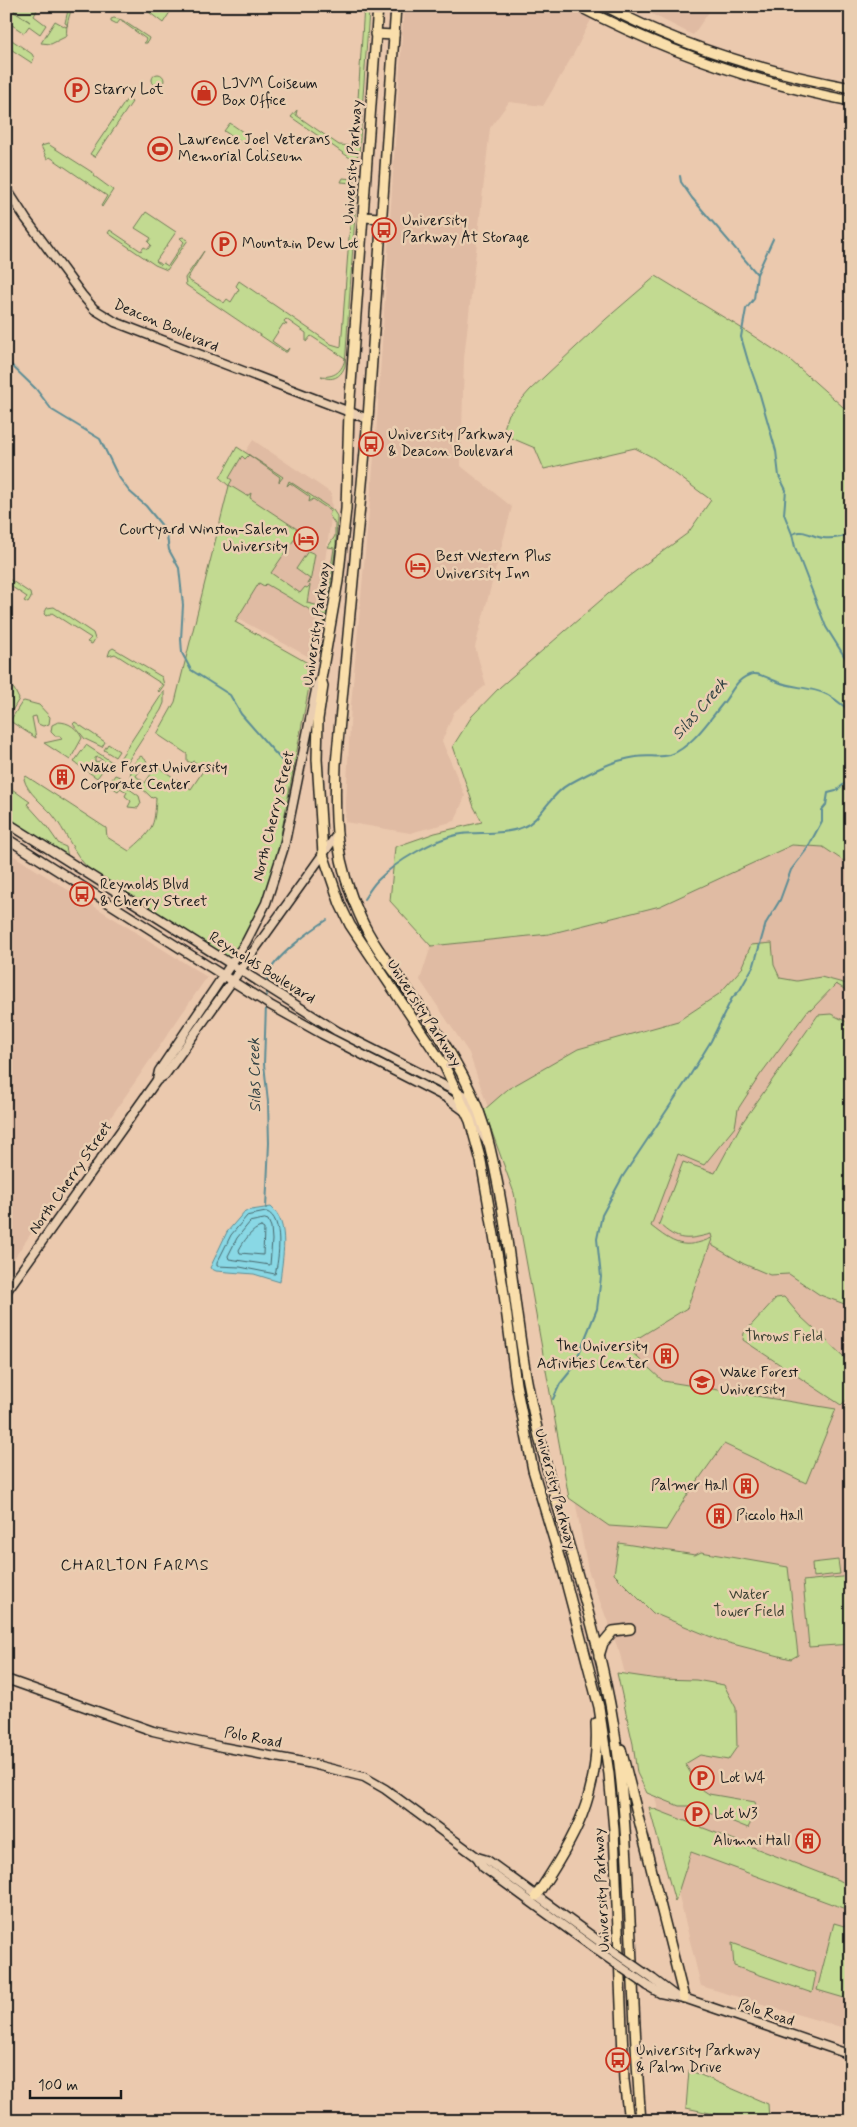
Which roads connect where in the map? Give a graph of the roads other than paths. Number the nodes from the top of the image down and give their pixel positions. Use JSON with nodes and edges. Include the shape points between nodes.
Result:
{"nodes":[{"id":1,"x":378,"y":6,"type":"edge"},
{"id":2,"x":396,"y":6,"type":"edge"},
{"id":3,"x":578,"y":6,"type":"edge"},
{"id":4,"x":605,"y":6,"type":"edge"},
{"id":5,"x":375,"y":34,"type":"junction"},
{"id":6,"x":394,"y":35,"type":"junction"},
{"id":7,"x":851,"y":88,"type":"edge"},
{"id":8,"x":851,"y":101,"type":"edge"},
{"id":9,"x":6,"y":188,"type":"edge"},
{"id":10,"x":363,"y":217,"type":"junction"},
{"id":11,"x":381,"y":218,"type":"junction"},
{"id":12,"x":349,"y":412,"type":"junction"},
{"id":13,"x":368,"y":419,"type":"junction"},
{"id":14,"x":321,"y":679,"type":"junction"},
{"id":15,"x":6,"y":822,"type":"edge"},
{"id":16,"x":336,"y":836,"type":"junction"},
{"id":17,"x":6,"y":838,"type":"edge"},
{"id":18,"x":323,"y":854,"type":"junction"},
{"id":19,"x":230,"y":965,"type":"junction"},
{"id":20,"x":240,"y":971,"type":"junction"},
{"id":21,"x":223,"y":975,"type":"junction"},
{"id":22,"x":233,"y":981,"type":"junction"},
{"id":23,"x":157,"y":1080,"type":"junction"},
{"id":24,"x":458,"y":1093,"type":"junction"},
{"id":25,"x":466,"y":1112,"type":"junction"},
{"id":26,"x":488,"y":1144,"type":"junction"},
{"id":27,"x":6,"y":1292,"type":"edge"},
{"id":28,"x":568,"y":1588,"type":"junction"},
{"id":29,"x":589,"y":1621,"type":"junction"},
{"id":30,"x":630,"y":1629,"type":"dead end"},
{"id":31,"x":599,"y":1658,"type":"junction"},
{"id":32,"x":6,"y":1679,"type":"edge"},
{"id":33,"x":592,"y":1680,"type":"junction"},
{"id":34,"x":611,"y":1707,"type":"junction"},
{"id":35,"x":477,"y":1857,"type":"junction"},
{"id":36,"x":536,"y":1896,"type":"junction"},
{"id":37,"x":539,"y":1909,"type":"junction"},
{"id":38,"x":601,"y":1948,"type":"junction"},
{"id":39,"x":684,"y":1998,"type":"junction"},
{"id":40,"x":851,"y":2055,"type":"edge"},
{"id":41,"x":629,"y":2121,"type":"edge"},
{"id":42,"x":641,"y":2121,"type":"edge"}],
"edges":[{"from":1,"to":5,"type":"main road","name":"University Parkway"},
{"from":2,"to":6,"type":"main road","name":"University Parkway"},
{"from":3,"to":8,"type":"main road","via":[[693,59],[789,88]]},
{"from":4,"to":7,"type":"main road","via":[[651,28],[740,62]]},
{"from":5,"to":6,"type":"main road"},
{"from":5,"to":10,"type":"main road","name":"University Parkway"},
{"from":6,"to":11,"type":"main road","name":"University Parkway"},
{"from":9,"to":12,"type":"main road","name":"Deacon Boulevard","via":[[67,276],[101,313],[160,340]]},
{"from":10,"to":11,"type":"main road"},
{"from":10,"to":12,"type":"main road","name":"University Parkway"},
{"from":11,"to":13,"type":"main road","name":"University Parkway"},
{"from":12,"to":13,"type":"main road","name":"Deacon Boulevard"},
{"from":12,"to":14,"type":"main road","name":"University Parkway","via":[[346,510]]},
{"from":13,"to":16,"type":"main road","name":"University Parkway","via":[[336,764]]},
{"from":14,"to":18,"type":"main road","name":"University Parkway","via":[[316,759]]},
{"from":14,"to":19,"type":"main road","name":"North Cherry Street","via":[[317,685],[276,875],[256,924]]},
{"from":15,"to":19,"type":"main road","name":"Reynolds Boulevard"},
{"from":16,"to":18,"type":"main road","name":"North Cherry Street"},
{"from":16,"to":26,"type":"main road","name":"University Parkway","via":[[346,879],[360,916],[379,951],[435,1028],[456,1064],[476,1105]]},
{"from":17,"to":21,"type":"main road","name":"Reynolds Boulevard"},
{"from":18,"to":20,"type":"main road","name":"North Cherry Street"},
{"from":18,"to":24,"type":"main road","name":"University Parkway","via":[[350,925],[428,1039]]},
{"from":19,"to":20,"type":"main road","name":"Reynolds Boulevard"},
{"from":19,"to":21,"type":"main road","name":"North Cherry Street"},
{"from":20,"to":22,"type":"main road","name":"North Cherry Street"},
{"from":20,"to":24,"type":"main road","name":"Reynolds Boulevard","via":[[336,1031]]},
{"from":21,"to":22,"type":"main road","name":"Reynolds Boulevard"},
{"from":21,"to":23,"type":"main road","name":"North Cherry Street","via":[[159,1070]]},
{"from":22,"to":23,"type":"main road","name":"North Cherry Street","via":[[165,1075]]},
{"from":22,"to":25,"type":"main road","name":"Reynolds Boulevard","via":[[270,1005],[450,1100]]},
{"from":23,"to":27,"type":"main road","name":"North Cherry Street"},
{"from":24,"to":25,"type":"main road","name":"University Parkway"},
{"from":24,"to":26,"type":"main road","name":"Reynolds Boulevard","via":[[468,1100]]},
{"from":25,"to":28,"type":"main road","name":"University Parkway","via":[[482,1161],[516,1384],[533,1470]]},
{"from":26,"to":29,"type":"main road","name":"University Parkway","via":[[498,1184],[527,1382],[544,1460]]},
{"from":28,"to":29,"type":"main road","via":[[574,1592],[581,1616]]},
{"from":28,"to":33,"type":"main road","name":"University Parkway"},
{"from":29,"to":31,"type":"main road","name":"University Parkway"},
{"from":30,"to":31,"type":"main road","via":[[618,1629],[607,1636]]},
{"from":31,"to":34,"type":"main road","name":"University Parkway"},
{"from":32,"to":35,"type":"main road","name":"Polo Road","via":[[154,1731],[364,1777],[385,1788]]},
{"from":33,"to":36,"type":"main road","via":[[597,1737],[590,1790],[571,1842]]},
{"from":33,"to":41,"type":"main road","name":"University Parkway","via":[[599,1707],[614,1830],[624,2080]]},
{"from":34,"to":39,"type":"main road"},
{"from":34,"to":42,"type":"main road","name":"University Parkway","via":[[626,1837]]},
{"from":35,"to":36,"type":"main road","name":"Polo Road","via":[[487,1860]]},
{"from":35,"to":37,"type":"main road","name":"Polo Road","via":[[483,1867]]},
{"from":36,"to":37,"type":"main road"},
{"from":36,"to":38,"type":"main road","name":"Polo Road"},
{"from":37,"to":38,"type":"main road","name":"Polo Road"},
{"from":38,"to":39,"type":"main road","name":"Polo Road","bridge":true,"via":[[651,1982]]},
{"from":39,"to":40,"type":"main road","name":"Polo Road"}]}
